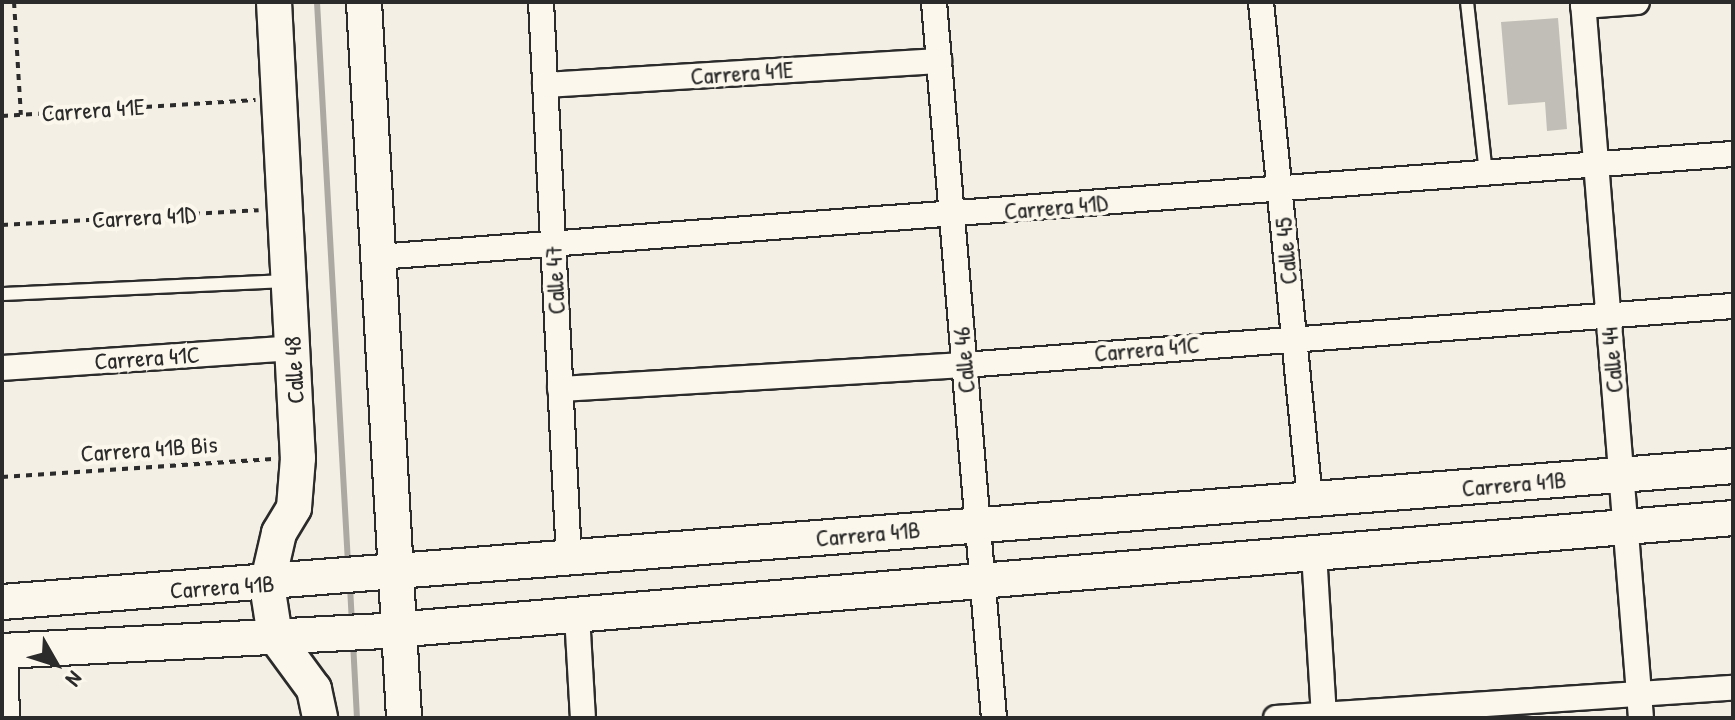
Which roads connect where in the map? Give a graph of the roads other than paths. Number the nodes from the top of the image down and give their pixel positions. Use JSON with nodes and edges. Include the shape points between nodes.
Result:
{"nodes":[{"id":1,"x":274,"y":2,"type":"edge"},
{"id":2,"x":364,"y":2,"type":"edge"},
{"id":3,"x":541,"y":2,"type":"edge"},
{"id":4,"x":934,"y":2,"type":"edge"},
{"id":5,"x":1261,"y":2,"type":"edge"},
{"id":6,"x":1467,"y":2,"type":"edge"},
{"id":7,"x":1637,"y":2,"type":"edge"},
{"id":8,"x":1583,"y":4,"type":"edge"},
{"id":9,"x":939,"y":61,"type":"junction"},
{"id":10,"x":545,"y":85,"type":"junction"},
{"id":11,"x":1733,"y":154,"type":"edge"},
{"id":12,"x":1596,"y":166,"type":"junction"},
{"id":13,"x":1486,"y":174,"type":"junction"},
{"id":14,"x":1281,"y":189,"type":"junction"},
{"id":15,"x":952,"y":215,"type":"junction"},
{"id":16,"x":553,"y":242,"type":"junction"},
{"id":17,"x":378,"y":257,"type":"junction"},
{"id":18,"x":289,"y":281,"type":"junction"},
{"id":19,"x":2,"y":294,"type":"edge"},
{"id":20,"x":1733,"y":306,"type":"edge"},
{"id":21,"x":1608,"y":317,"type":"junction"},
{"id":22,"x":1293,"y":337,"type":"junction"},
{"id":23,"x":292,"y":348,"type":"junction"},
{"id":24,"x":964,"y":365,"type":"junction"},
{"id":25,"x":2,"y":368,"type":"edge"},
{"id":26,"x":560,"y":389,"type":"junction"},
{"id":27,"x":1733,"y":466,"type":"edge"},
{"id":28,"x":1621,"y":475,"type":"junction"},
{"id":29,"x":1310,"y":500,"type":"junction"},
{"id":30,"x":1733,"y":518,"type":"edge"},
{"id":31,"x":978,"y":526,"type":"junction"},
{"id":32,"x":1625,"y":527,"type":"junction"},
{"id":33,"x":1314,"y":553,"type":"junction"},
{"id":34,"x":569,"y":558,"type":"junction"},
{"id":35,"x":384,"y":573,"type":"junction"},
{"id":36,"x":982,"y":581,"type":"junction"},
{"id":37,"x":267,"y":585,"type":"junction"},
{"id":38,"x":2,"y":600,"type":"edge"},
{"id":39,"x":577,"y":615,"type":"junction"},
{"id":40,"x":386,"y":630,"type":"junction"},
{"id":41,"x":275,"y":636,"type":"junction"},
{"id":42,"x":3,"y":650,"type":"edge"},
{"id":43,"x":1733,"y":688,"type":"edge"},
{"id":44,"x":1640,"y":707,"type":"edge"},
{"id":45,"x":1324,"y":716,"type":"edge"},
{"id":46,"x":7,"y":718,"type":"edge"},
{"id":47,"x":320,"y":718,"type":"edge"},
{"id":48,"x":404,"y":718,"type":"edge"},
{"id":49,"x":583,"y":718,"type":"edge"},
{"id":50,"x":994,"y":718,"type":"edge"},
{"id":51,"x":1276,"y":718,"type":"edge"}],
"edges":[{"from":1,"to":18,"type":"street","name":"Calle 48"},
{"from":2,"to":17,"type":"street"},
{"from":3,"to":10,"type":"street","name":"Calle 47"},
{"from":4,"to":9,"type":"street","name":"Calle 46"},
{"from":5,"to":14,"type":"street","name":"Calle 45"},
{"from":6,"to":13,"type":"lane"},
{"from":7,"to":8,"type":"street"},
{"from":8,"to":12,"type":"street","name":"Calle 44"},
{"from":9,"to":10,"type":"street","name":"Carrera 41E"},
{"from":9,"to":15,"type":"street","name":"Calle 46"},
{"from":10,"to":16,"type":"street","name":"Calle 47"},
{"from":11,"to":12,"type":"street","name":"Carrera 41D"},
{"from":12,"to":13,"type":"street","name":"Carrera 41D"},
{"from":12,"to":21,"type":"street","name":"Calle 44"},
{"from":13,"to":14,"type":"street","name":"Carrera 41D"},
{"from":14,"to":15,"type":"street","name":"Carrera 41D"},
{"from":14,"to":22,"type":"street","name":"Calle 45"},
{"from":15,"to":16,"type":"street","name":"Carrera 41D"},
{"from":15,"to":24,"type":"street","name":"Calle 46"},
{"from":16,"to":17,"type":"street","name":"Carrera 41D"},
{"from":16,"to":26,"type":"street","name":"Calle 47"},
{"from":17,"to":35,"type":"street"},
{"from":18,"to":19,"type":"lane"},
{"from":18,"to":23,"type":"street","name":"Calle 48"},
{"from":20,"to":21,"type":"street","name":"Carrera 41C"},
{"from":21,"to":22,"type":"street","name":"Carrera 41C"},
{"from":21,"to":28,"type":"street","name":"Calle 44"},
{"from":22,"to":24,"type":"street","name":"Carrera 41C"},
{"from":22,"to":29,"type":"street","name":"Calle 45"},
{"from":23,"to":25,"type":"street","name":"Carrera 41C"},
{"from":23,"to":37,"type":"street","name":"Calle 48","via":[[298,458],[294,508],[279,533]]},
{"from":24,"to":26,"type":"street","name":"Carrera 41C"},
{"from":24,"to":31,"type":"street","name":"Calle 46"},
{"from":26,"to":34,"type":"street","name":"Calle 47"},
{"from":27,"to":28,"type":"street","name":"Carrera 41B"},
{"from":28,"to":29,"type":"street","name":"Carrera 41B"},
{"from":28,"to":32,"type":"street","name":"Calle 44"},
{"from":29,"to":31,"type":"street","name":"Carrera 41B"},
{"from":30,"to":32,"type":"street"},
{"from":31,"to":34,"type":"street","name":"Carrera 41B"},
{"from":31,"to":36,"type":"street","name":"Calle 46"},
{"from":32,"to":33,"type":"street"},
{"from":32,"to":44,"type":"street","name":"Calle 44"},
{"from":33,"to":36,"type":"street"},
{"from":33,"to":45,"type":"street"},
{"from":34,"to":35,"type":"street","name":"Carrera 41B"},
{"from":35,"to":37,"type":"street","name":"Carrera 41B"},
{"from":35,"to":40,"type":"street"},
{"from":36,"to":39,"type":"street"},
{"from":36,"to":50,"type":"street","name":"Calle 46"},
{"from":37,"to":38,"type":"street","name":"Carrera 41B"},
{"from":37,"to":41,"type":"street","name":"Calle 48"},
{"from":39,"to":40,"type":"street"},
{"from":39,"to":49,"type":"street"},
{"from":40,"to":41,"type":"street"},
{"from":40,"to":48,"type":"street"},
{"from":41,"to":42,"type":"street"},
{"from":41,"to":47,"type":"street","name":"Calle 48","via":[[314,689]]},
{"from":42,"to":46,"type":"street"},
{"from":43,"to":44,"type":"street"},
{"from":44,"to":45,"type":"street"},
{"from":45,"to":51,"type":"street"}]}
